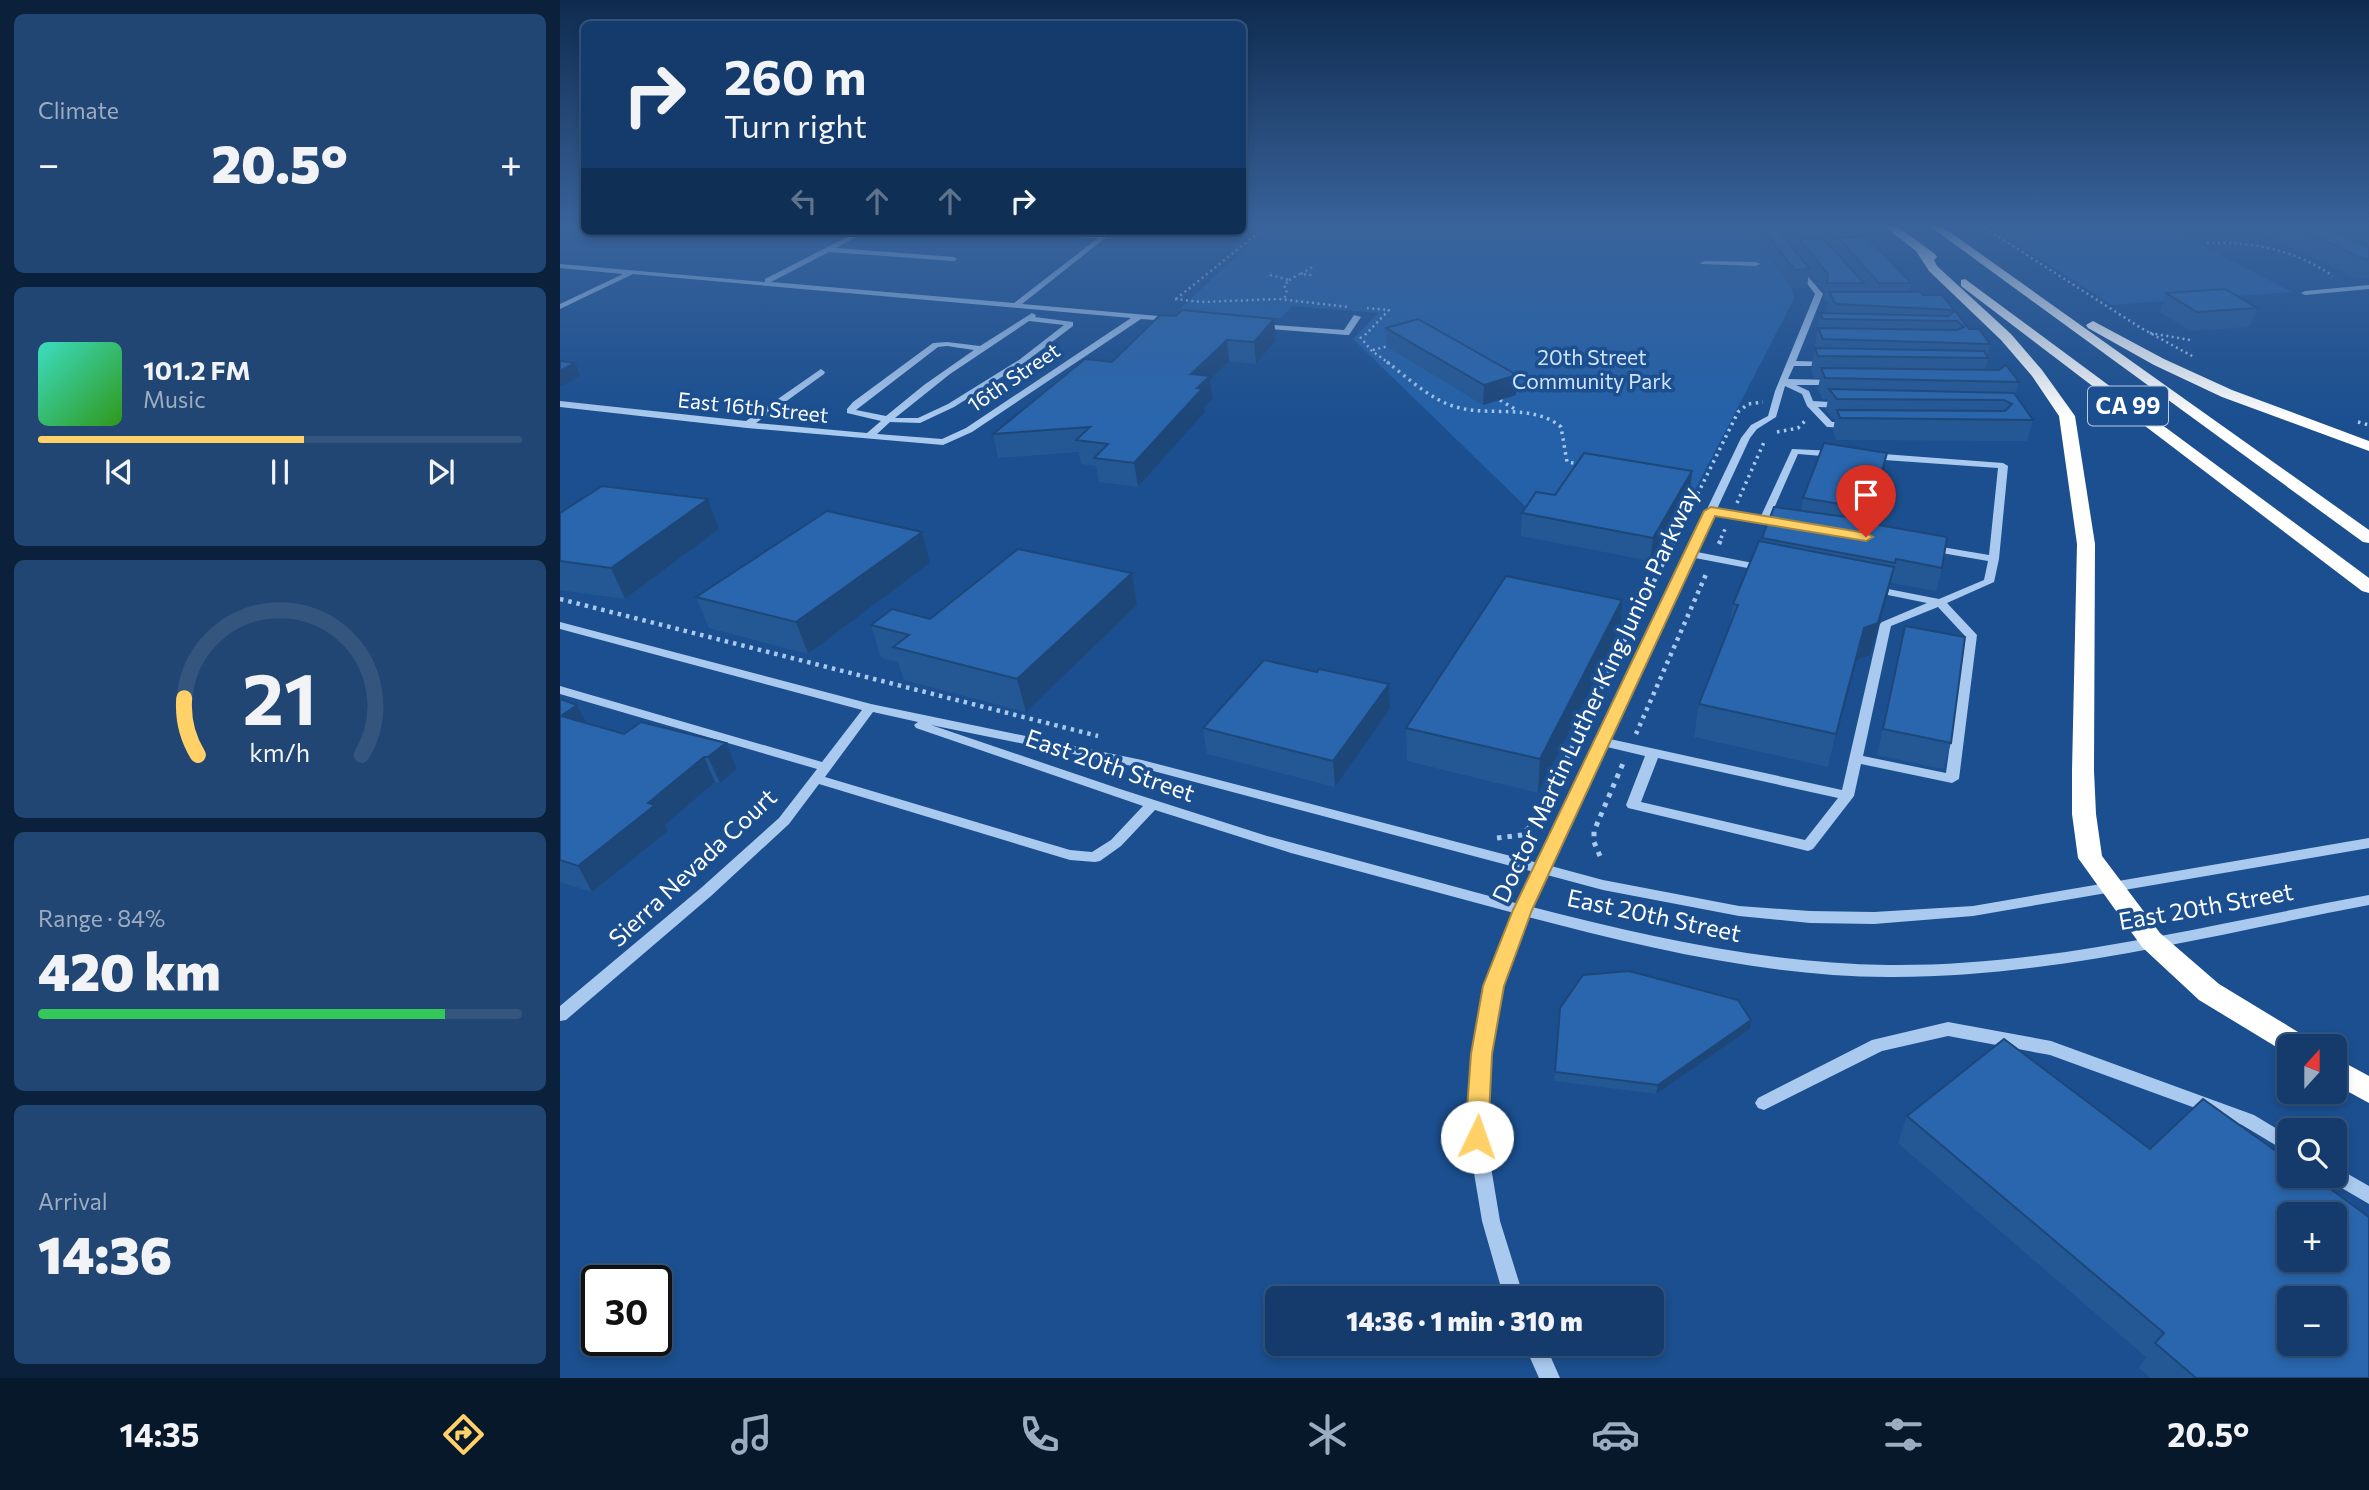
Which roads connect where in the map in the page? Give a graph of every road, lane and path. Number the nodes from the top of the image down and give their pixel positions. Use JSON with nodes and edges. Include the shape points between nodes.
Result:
{"nodes":[{"id":1,"x":596,"y":289,"type":"edge"},
{"id":2,"x":850,"y":289,"type":"edge"},
{"id":3,"x":1036,"y":289,"type":"edge"},
{"id":4,"x":1187,"y":289,"type":"edge"},
{"id":5,"x":1287,"y":289,"type":"edge"},
{"id":6,"x":1815,"y":289,"type":"edge"},
{"id":7,"x":1955,"y":289,"type":"edge"},
{"id":8,"x":1973,"y":289,"type":"edge"},
{"id":9,"x":2022,"y":289,"type":"edge"},
{"id":10,"x":2032,"y":289,"type":"edge"},
{"id":11,"x":2081,"y":289,"type":"edge"},
{"id":12,"x":2344,"y":289,"type":"edge"},
{"id":13,"x":2305,"y":293,"type":"dead end"},
{"id":14,"x":1283,"y":300,"type":"junction"},
{"id":15,"x":1017,"y":304,"type":"junction"},
{"id":16,"x":1815,"y":306,"type":"junction"},
{"id":17,"x":1827,"y":306,"type":"dead end"},
{"id":18,"x":560,"y":307,"type":"edge"},
{"id":19,"x":1044,"y":307,"type":"junction"},
{"id":20,"x":1350,"y":307,"type":"dead end"},
{"id":21,"x":1363,"y":308,"type":"dead end"},
{"id":22,"x":1138,"y":317,"type":"junction"},
{"id":23,"x":1357,"y":317,"type":"dead end"},
{"id":24,"x":1027,"y":318,"type":"junction"},
{"id":25,"x":1183,"y":320,"type":"edge"},
{"id":26,"x":1251,"y":326,"type":"edge"},
{"id":27,"x":1807,"y":327,"type":"junction"},
{"id":28,"x":1820,"y":327,"type":"edge"},
{"id":29,"x":2148,"y":332,"type":"junction"},
{"id":30,"x":2190,"y":340,"type":"dead end"},
{"id":31,"x":1800,"y":343,"type":"junction"},
{"id":32,"x":1814,"y":343,"type":"dead end"},
{"id":33,"x":1393,"y":346,"type":"edge"},
{"id":34,"x":981,"y":348,"type":"junction"},
{"id":35,"x":1372,"y":351,"type":"junction"},
{"id":36,"x":2197,"y":358,"type":"dead end"},
{"id":37,"x":1791,"y":363,"type":"junction"},
{"id":38,"x":1846,"y":364,"type":"edge"},
{"id":39,"x":821,"y":372,"type":"dead end"},
{"id":40,"x":1783,"y":382,"type":"junction"},
{"id":41,"x":1849,"y":383,"type":"edge"},
{"id":42,"x":1500,"y":400,"type":"edge"},
{"id":43,"x":1776,"y":403,"type":"junction"},
{"id":44,"x":560,"y":404,"type":"edge"},
{"id":45,"x":1810,"y":404,"type":"junction"},
{"id":46,"x":1859,"y":405,"type":"edge"},
{"id":47,"x":1518,"y":411,"type":"junction"},
{"id":48,"x":889,"y":418,"type":"junction"},
{"id":49,"x":2357,"y":421,"type":"dead end"},
{"id":50,"x":747,"y":425,"type":"junction"},
{"id":51,"x":1856,"y":425,"type":"edge"},
{"id":52,"x":2369,"y":425,"type":"edge"},
{"id":53,"x":869,"y":436,"type":"junction"},
{"id":54,"x":943,"y":442,"type":"joint"},
{"id":55,"x":2369,"y":446,"type":"edge"},
{"id":56,"x":1850,"y":455,"type":"edge"},
{"id":57,"x":1864,"y":456,"type":"edge"},
{"id":58,"x":1581,"y":464,"type":"edge"},
{"id":59,"x":1711,"y":511,"type":"junction"},
{"id":60,"x":1732,"y":514,"type":"junction"},
{"id":61,"x":1764,"y":520,"type":"junction"},
{"id":62,"x":1777,"y":522,"type":"edge"},
{"id":63,"x":2369,"y":538,"type":"edge"},
{"id":64,"x":1913,"y":545,"type":"edge"},
{"id":65,"x":1691,"y":554,"type":"junction"},
{"id":66,"x":1713,"y":558,"type":"junction"},
{"id":67,"x":1994,"y":559,"type":"junction"},
{"id":68,"x":1774,"y":570,"type":"edge"},
{"id":69,"x":1855,"y":585,"type":"edge"},
{"id":70,"x":2369,"y":587,"type":"edge"},
{"id":71,"x":560,"y":599,"type":"edge"},
{"id":72,"x":1939,"y":602,"type":"junction"},
{"id":73,"x":560,"y":625,"type":"edge"},
{"id":74,"x":560,"y":690,"type":"edge"},
{"id":75,"x":870,"y":708,"type":"junction"},
{"id":76,"x":1106,"y":738,"type":"dead end"},
{"id":77,"x":1603,"y":742,"type":"junction"},
{"id":78,"x":1630,"y":748,"type":"junction"},
{"id":79,"x":1653,"y":753,"type":"junction"},
{"id":80,"x":1856,"y":759,"type":"junction"},
{"id":81,"x":820,"y":773,"type":"junction"},
{"id":82,"x":1847,"y":796,"type":"junction"},
{"id":83,"x":1153,"y":804,"type":"junction"},
{"id":84,"x":1489,"y":837,"type":"dead end"},
{"id":85,"x":2369,"y":843,"type":"edge"},
{"id":86,"x":1600,"y":856,"type":"dead end"},
{"id":87,"x":1542,"y":869,"type":"junction"},
{"id":88,"x":2112,"y":888,"type":"junction"},
{"id":89,"x":2369,"y":900,"type":"edge"},
{"id":90,"x":1523,"y":910,"type":"junction"},
{"id":91,"x":2151,"y":940,"type":"junction"},
{"id":92,"x":560,"y":1015,"type":"edge"},
{"id":93,"x":2278,"y":1034,"type":"edge"},
{"id":94,"x":2347,"y":1077,"type":"edge"},
{"id":95,"x":2369,"y":1091,"type":"edge"},
{"id":96,"x":1764,"y":1103,"type":"dead end"},
{"id":97,"x":2277,"y":1138,"type":"edge"},
{"id":98,"x":2347,"y":1182,"type":"edge"},
{"id":99,"x":2369,"y":1196,"type":"edge"},
{"id":100,"x":1510,"y":1286,"type":"edge"},
{"id":101,"x":1540,"y":1356,"type":"edge"},
{"id":102,"x":1550,"y":1378,"type":"edge"}],
"edges":[{"from":1,"to":18,"type":"street"},
{"from":2,"to":15,"type":"street"},
{"from":3,"to":15,"type":"street"},
{"from":4,"to":14,"type":"path","via":[[1175,299]]},
{"from":5,"to":14,"type":"path"},
{"from":6,"to":16,"type":"street","via":[[1819,294]]},
{"from":7,"to":88,"type":"highway","via":[[2014,346],[2067,416],[2086,544],[2084,814],[2090,858]]},
{"from":8,"to":70,"type":"highway","number":"CA 99"},
{"from":9,"to":63,"type":"highway","number":"CA 99"},
{"from":10,"to":55,"type":"highway","via":[[2170,369],[2235,398]]},
{"from":11,"to":29,"type":"path"},
{"from":12,"to":13,"type":"street"},
{"from":14,"to":20,"type":"path"},
{"from":15,"to":19,"type":"street"},
{"from":16,"to":17,"type":"street"},
{"from":16,"to":27,"type":"street"},
{"from":19,"to":22,"type":"street"},
{"from":19,"to":24,"type":"street"},
{"from":21,"to":35,"type":"path","via":[[1389,310],[1363,338]]},
{"from":22,"to":25,"type":"street"},
{"from":22,"to":54,"type":"street","name":"16th Street","via":[[969,430]]},
{"from":23,"to":26,"type":"street","via":[[1346,333]]},
{"from":24,"to":34,"type":"street"},
{"from":24,"to":48,"type":"street","via":[[1070,324],[1000,376],[925,419]]},
{"from":27,"to":28,"type":"street"},
{"from":27,"to":31,"type":"street"},
{"from":29,"to":30,"type":"path"},
{"from":29,"to":36,"type":"path"},
{"from":31,"to":32,"type":"street"},
{"from":31,"to":37,"type":"street"},
{"from":33,"to":35,"type":"path"},
{"from":34,"to":48,"type":"street"},
{"from":34,"to":48,"type":"street","via":[[936,345],[850,411]]},
{"from":35,"to":47,"type":"path","via":[[1433,396],[1456,407]]},
{"from":37,"to":38,"type":"street"},
{"from":37,"to":40,"type":"street"},
{"from":39,"to":50,"type":"street"},
{"from":40,"to":41,"type":"street"},
{"from":40,"to":43,"type":"street"},
{"from":40,"to":45,"type":"street","via":[[1805,393]]},
{"from":42,"to":47,"type":"path"},
{"from":43,"to":59,"type":"street","name":"Doctor Martin Luther King Junior Parkway","via":[[1772,416],[1749,432]]},
{"from":43,"to":60,"type":"path","via":[[1800,411],[1806,421],[1793,430],[1770,434]]},
{"from":43,"to":84,"type":"path","via":[[1753,403],[1738,412],[1533,825],[1515,837]]},
{"from":44,"to":50,"type":"street","name":"East 16th Street"},
{"from":45,"to":46,"type":"street"},
{"from":45,"to":51,"type":"street","via":[[1830,425]]},
{"from":47,"to":58,"type":"path","via":[[1557,422],[1567,462]]},
{"from":48,"to":53,"type":"street"},
{"from":49,"to":52,"type":"path"},
{"from":50,"to":53,"type":"street","name":"East 16th Street"},
{"from":53,"to":54,"type":"street","name":"East 16th Street"},
{"from":56,"to":61,"type":"street","via":[[1794,451]]},
{"from":57,"to":67,"type":"street","via":[[2003,466]]},
{"from":59,"to":60,"type":"street"},
{"from":59,"to":65,"type":"street","name":"Doctor Martin Luther King Junior Parkway"},
{"from":60,"to":61,"type":"street"},
{"from":60,"to":66,"type":"path"},
{"from":61,"to":62,"type":"street"},
{"from":64,"to":67,"type":"street"},
{"from":65,"to":66,"type":"street"},
{"from":65,"to":77,"type":"street","name":"Doctor Martin Luther King Junior Parkway"},
{"from":66,"to":68,"type":"street"},
{"from":66,"to":78,"type":"path"},
{"from":67,"to":72,"type":"street","via":[[1989,582]]},
{"from":69,"to":72,"type":"street"},
{"from":71,"to":76,"type":"path"},
{"from":72,"to":80,"type":"street","via":[[1886,624]]},
{"from":72,"to":80,"type":"street","via":[[1971,635],[1952,779]]},
{"from":73,"to":75,"type":"street","name":"East 20th Street"},
{"from":74,"to":81,"type":"street"},
{"from":75,"to":81,"type":"street","name":"Sierra Nevada Court"},
{"from":75,"to":83,"type":"street","name":"East 20th Street"},
{"from":75,"to":87,"type":"street","name":"East 20th Street","via":[[1142,764]]},
{"from":77,"to":78,"type":"street"},
{"from":77,"to":87,"type":"street","name":"Doctor Martin Luther King Junior Parkway"},
{"from":78,"to":79,"type":"street"},
{"from":78,"to":86,"type":"path","via":[[1594,831]]},
{"from":79,"to":82,"type":"street"},
{"from":79,"to":82,"type":"street","via":[[1633,805],[1808,846]]},
{"from":80,"to":82,"type":"street"},
{"from":81,"to":83,"type":"street","via":[[1070,855],[1095,857],[1116,843]]},
{"from":81,"to":92,"type":"street","name":"Sierra Nevada Court","via":[[774,830]]},
{"from":83,"to":90,"type":"street","name":"East 20th Street","via":[[1257,838]]},
{"from":85,"to":88,"type":"street","name":"East 20th Street"},
{"from":87,"to":88,"type":"street","name":"East 20th Street","via":[[1683,902],[1810,917],[1941,914]]},
{"from":87,"to":90,"type":"street","name":"Doctor Martin Luther King Junior Parkway"},
{"from":88,"to":91,"type":"highway"},
{"from":89,"to":91,"type":"street","name":"East 20th Street"},
{"from":90,"to":91,"type":"street","name":"East 20th Street","via":[[1704,952],[1851,970],[2004,964]]},
{"from":90,"to":100,"type":"street","name":"Doctor Martin Luther King Junior Parkway","via":[[1494,986],[1482,1054],[1477,1137],[1491,1221]]},
{"from":91,"to":93,"type":"highway","via":[[2210,992]]},
{"from":94,"to":95,"type":"highway"},
{"from":96,"to":97,"type":"street","via":[[1878,1045],[1948,1029],[2063,1052],[2248,1120]]},
{"from":98,"to":99,"type":"street"},
{"from":101,"to":102,"type":"street"}]}
